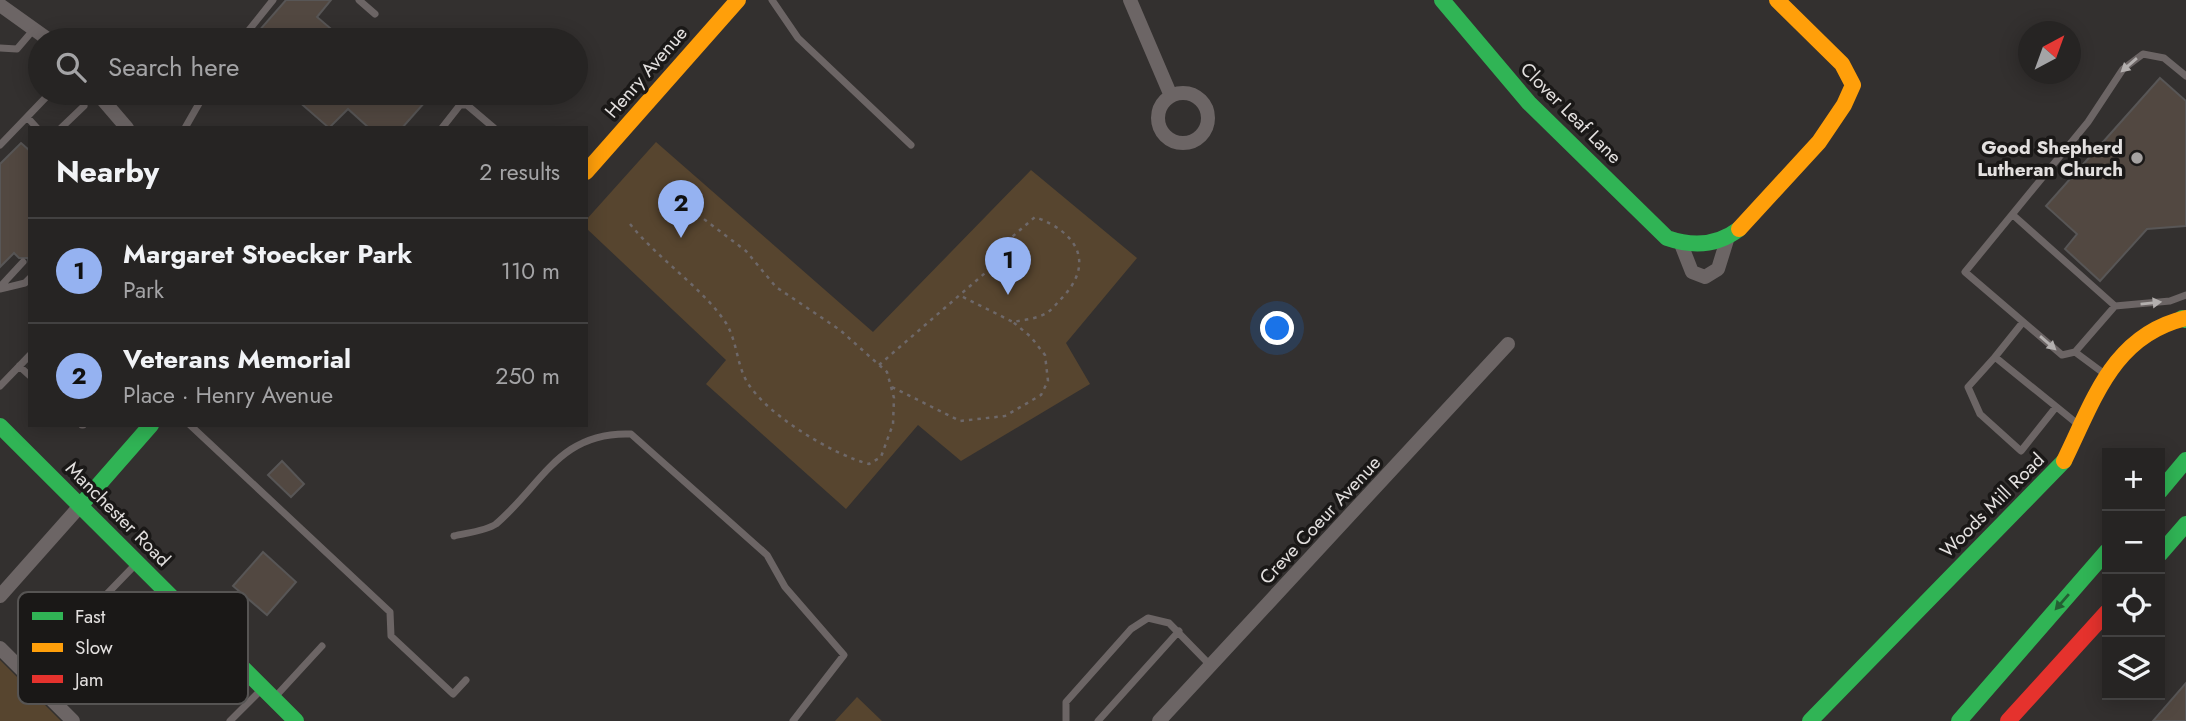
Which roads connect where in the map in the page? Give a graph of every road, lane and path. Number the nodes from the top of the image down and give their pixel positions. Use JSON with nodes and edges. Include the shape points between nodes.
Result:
{"nodes":[{"id":1,"x":273,"y":0,"type":"edge"},
{"id":2,"x":359,"y":0,"type":"edge"},
{"id":3,"x":738,"y":0,"type":"edge"},
{"id":4,"x":772,"y":0,"type":"edge"},
{"id":5,"x":1130,"y":0,"type":"edge"},
{"id":6,"x":1443,"y":0,"type":"edge"},
{"id":7,"x":1777,"y":0,"type":"edge"},
{"id":8,"x":0,"y":5,"type":"edge"},
{"id":9,"x":375,"y":14,"type":"dead end"},
{"id":10,"x":33,"y":28,"type":"edge"},
{"id":11,"x":251,"y":28,"type":"edge"},
{"id":12,"x":28,"y":36,"type":"edge"},
{"id":13,"x":0,"y":48,"type":"edge"},
{"id":14,"x":2186,"y":76,"type":"edge"},
{"id":15,"x":1171,"y":96,"type":"dead end"},
{"id":16,"x":38,"y":105,"type":"edge"},
{"id":17,"x":107,"y":105,"type":"edge"},
{"id":18,"x":198,"y":105,"type":"edge"},
{"id":19,"x":460,"y":105,"type":"edge"},
{"id":20,"x":467,"y":105,"type":"edge"},
{"id":21,"x":84,"y":106,"type":"dead end"},
{"id":22,"x":27,"y":117,"type":"junction"},
{"id":23,"x":35,"y":126,"type":"edge"},
{"id":24,"x":63,"y":126,"type":"edge"},
{"id":25,"x":125,"y":126,"type":"edge"},
{"id":26,"x":186,"y":126,"type":"edge"},
{"id":27,"x":444,"y":126,"type":"edge"},
{"id":28,"x":492,"y":126,"type":"edge"},
{"id":29,"x":0,"y":145,"type":"edge"},
{"id":30,"x":911,"y":145,"type":"dead end"},
{"id":31,"x":588,"y":170,"type":"edge"},
{"id":32,"x":663,"y":188,"type":"dead end"},
{"id":33,"x":2013,"y":215,"type":"junction"},
{"id":34,"x":630,"y":224,"type":"dead end"},
{"id":35,"x":1727,"y":240,"type":"junction"},
{"id":36,"x":1681,"y":244,"type":"junction"},
{"id":37,"x":23,"y":262,"type":"dead end"},
{"id":38,"x":28,"y":280,"type":"edge"},
{"id":39,"x":0,"y":288,"type":"edge"},
{"id":40,"x":959,"y":295,"type":"junction"},
{"id":41,"x":2186,"y":295,"type":"edge"},
{"id":42,"x":2115,"y":306,"type":"junction"},
{"id":43,"x":2185,"y":319,"type":"edge"},
{"id":44,"x":1013,"y":322,"type":"junction"},
{"id":45,"x":2023,"y":322,"type":"junction"},
{"id":46,"x":1508,"y":344,"type":"dead end"},
{"id":47,"x":2075,"y":352,"type":"junction"},
{"id":48,"x":28,"y":357,"type":"edge"},
{"id":49,"x":1995,"y":357,"type":"junction"},
{"id":50,"x":879,"y":365,"type":"junction"},
{"id":51,"x":19,"y":366,"type":"junction"},
{"id":52,"x":28,"y":374,"type":"edge"},
{"id":53,"x":2106,"y":375,"type":"junction"},
{"id":54,"x":0,"y":386,"type":"edge"},
{"id":55,"x":891,"y":387,"type":"junction"},
{"id":56,"x":2056,"y":407,"type":"junction"},
{"id":57,"x":0,"y":426,"type":"edge"},
{"id":58,"x":149,"y":427,"type":"edge"},
{"id":59,"x":192,"y":427,"type":"edge"},
{"id":60,"x":2082,"y":428,"type":"junction"},
{"id":61,"x":2186,"y":460,"type":"edge"},
{"id":62,"x":2165,"y":485,"type":"edge"},
{"id":63,"x":80,"y":506,"type":"junction"},
{"id":64,"x":2186,"y":524,"type":"edge"},
{"id":65,"x":454,"y":536,"type":"dead end"},
{"id":66,"x":2165,"y":548,"type":"edge"},
{"id":67,"x":2102,"y":557,"type":"edge"},
{"id":68,"x":137,"y":563,"type":"junction"},
{"id":69,"x":109,"y":592,"type":"edge"},
{"id":70,"x":166,"y":592,"type":"edge"},
{"id":71,"x":0,"y":596,"type":"edge"},
{"id":72,"x":2102,"y":618,"type":"edge"},
{"id":73,"x":1179,"y":631,"type":"junction"},
{"id":74,"x":322,"y":646,"type":"dead end"},
{"id":75,"x":0,"y":648,"type":"edge"},
{"id":76,"x":1211,"y":665,"type":"junction"},
{"id":77,"x":18,"y":666,"type":"edge"},
{"id":78,"x":248,"y":673,"type":"edge"},
{"id":79,"x":466,"y":680,"type":"dead end"},
{"id":80,"x":268,"y":693,"type":"junction"},
{"id":81,"x":56,"y":704,"type":"edge"},
{"id":82,"x":289,"y":718,"type":"edge"},
{"id":83,"x":73,"y":721,"type":"edge"},
{"id":84,"x":230,"y":721,"type":"edge"},
{"id":85,"x":793,"y":721,"type":"edge"},
{"id":86,"x":1066,"y":721,"type":"edge"},
{"id":87,"x":1098,"y":721,"type":"edge"},
{"id":88,"x":1159,"y":721,"type":"edge"},
{"id":89,"x":1810,"y":721,"type":"edge"},
{"id":90,"x":1959,"y":721,"type":"edge"},
{"id":91,"x":2008,"y":721,"type":"edge"}],
"edges":[{"from":1,"to":11,"type":"lane"},
{"from":2,"to":9,"type":"lane"},
{"from":3,"to":31,"type":"main road","name":"Henry Avenue"},
{"from":4,"to":30,"type":"lane","via":[[798,38]]},
{"from":5,"to":15,"type":"street"},
{"from":6,"to":36,"type":"main road","name":"Clover Leaf Lane","via":[[1529,103],[1667,238]]},
{"from":7,"to":35,"type":"main road","name":"Clover Leaf Lane","via":[[1842,64],[1853,85],[1846,107],[1824,136]]},
{"from":8,"to":10,"type":"street"},
{"from":12,"to":13,"type":"lane","via":[[17,49]]},
{"from":14,"to":33,"type":"lane","one_way":true,"via":[[2164,58],[2143,54],[2123,69],[2088,122]]},
{"from":16,"to":22,"type":"lane"},
{"from":17,"to":25,"type":"street"},
{"from":18,"to":26,"type":"lane"},
{"from":19,"to":27,"type":"lane"},
{"from":20,"to":28,"type":"lane"},
{"from":21,"to":24,"type":"lane"},
{"from":22,"to":23,"type":"lane"},
{"from":22,"to":29,"type":"lane"},
{"from":32,"to":50,"type":"path","via":[[746,251],[776,288],[840,330]]},
{"from":33,"to":42,"type":"lane"},
{"from":33,"to":45,"type":"lane","via":[[1965,271]]},
{"from":34,"to":55,"type":"path","via":[[725,321],[744,377],[759,400],[824,444],[869,464],[881,457],[893,424]]},
{"from":35,"to":36,"type":"main road"},
{"from":35,"to":36,"type":"street","name":"Clover Leaf Lane","via":[[1718,269],[1705,277],[1692,272]]},
{"from":37,"to":39,"type":"lane"},
{"from":38,"to":39,"type":"lane"},
{"from":40,"to":44,"type":"path"},
{"from":40,"to":44,"type":"path","via":[[992,267],[1005,243],[1021,228],[1035,218],[1055,225],[1078,249],[1075,277],[1047,313]]},
{"from":40,"to":50,"type":"path"},
{"from":42,"to":41,"type":"lane","one_way":true},
{"from":42,"to":47,"type":"lane"},
{"from":43,"to":53,"type":"main road","name":"Woods Mill Road","via":[[2146,332]]},
{"from":44,"to":55,"type":"path","via":[[1045,355],[1048,381],[1041,395],[1004,416],[960,421]]},
{"from":45,"to":47,"type":"lane","one_way":true,"via":[[2062,355]]},
{"from":45,"to":49,"type":"lane"},
{"from":46,"to":76,"type":"street","name":"Creve Coeur Avenue"},
{"from":47,"to":53,"type":"lane"},
{"from":48,"to":51,"type":"lane"},
{"from":49,"to":56,"type":"lane"},
{"from":49,"to":56,"type":"lane","via":[[1968,387],[1980,414],[2021,451]]},
{"from":50,"to":55,"type":"path","via":[[887,372]]},
{"from":51,"to":52,"type":"lane"},
{"from":51,"to":54,"type":"lane"},
{"from":53,"to":60,"type":"main road","name":"Woods Mill Road"},
{"from":56,"to":60,"type":"lane"},
{"from":57,"to":63,"type":"main road","name":"Manchester Road"},
{"from":58,"to":63,"type":"main road"},
{"from":59,"to":79,"type":"lane","via":[[390,612],[391,636],[453,694]]},
{"from":60,"to":89,"type":"main road","name":"Woods Mill Road","via":[[2061,466],[2042,488]]},
{"from":61,"to":62,"type":"main road"},
{"from":63,"to":68,"type":"main road","name":"Manchester Road"},
{"from":63,"to":71,"type":"street"},
{"from":64,"to":66,"type":"main road"},
{"from":65,"to":85,"type":"lane","via":[[494,526],[560,455],[587,442],[631,434],[767,555],[785,587],[844,655]]},
{"from":67,"to":90,"type":"main road","one_way":true},
{"from":68,"to":69,"type":"lane"},
{"from":68,"to":70,"type":"main road","name":"Manchester Road"},
{"from":72,"to":91,"type":"main road"},
{"from":73,"to":76,"type":"lane"},
{"from":73,"to":86,"type":"lane","via":[[1148,618],[1131,629],[1066,702]]},
{"from":73,"to":87,"type":"lane"},
{"from":74,"to":80,"type":"lane"},
{"from":75,"to":77,"type":"street"},
{"from":76,"to":88,"type":"street","name":"Creve Coeur Avenue"},
{"from":78,"to":80,"type":"main road","name":"Manchester Road"},
{"from":80,"to":82,"type":"main road","name":"Manchester Road"},
{"from":80,"to":84,"type":"lane"},
{"from":81,"to":83,"type":"street"}]}
